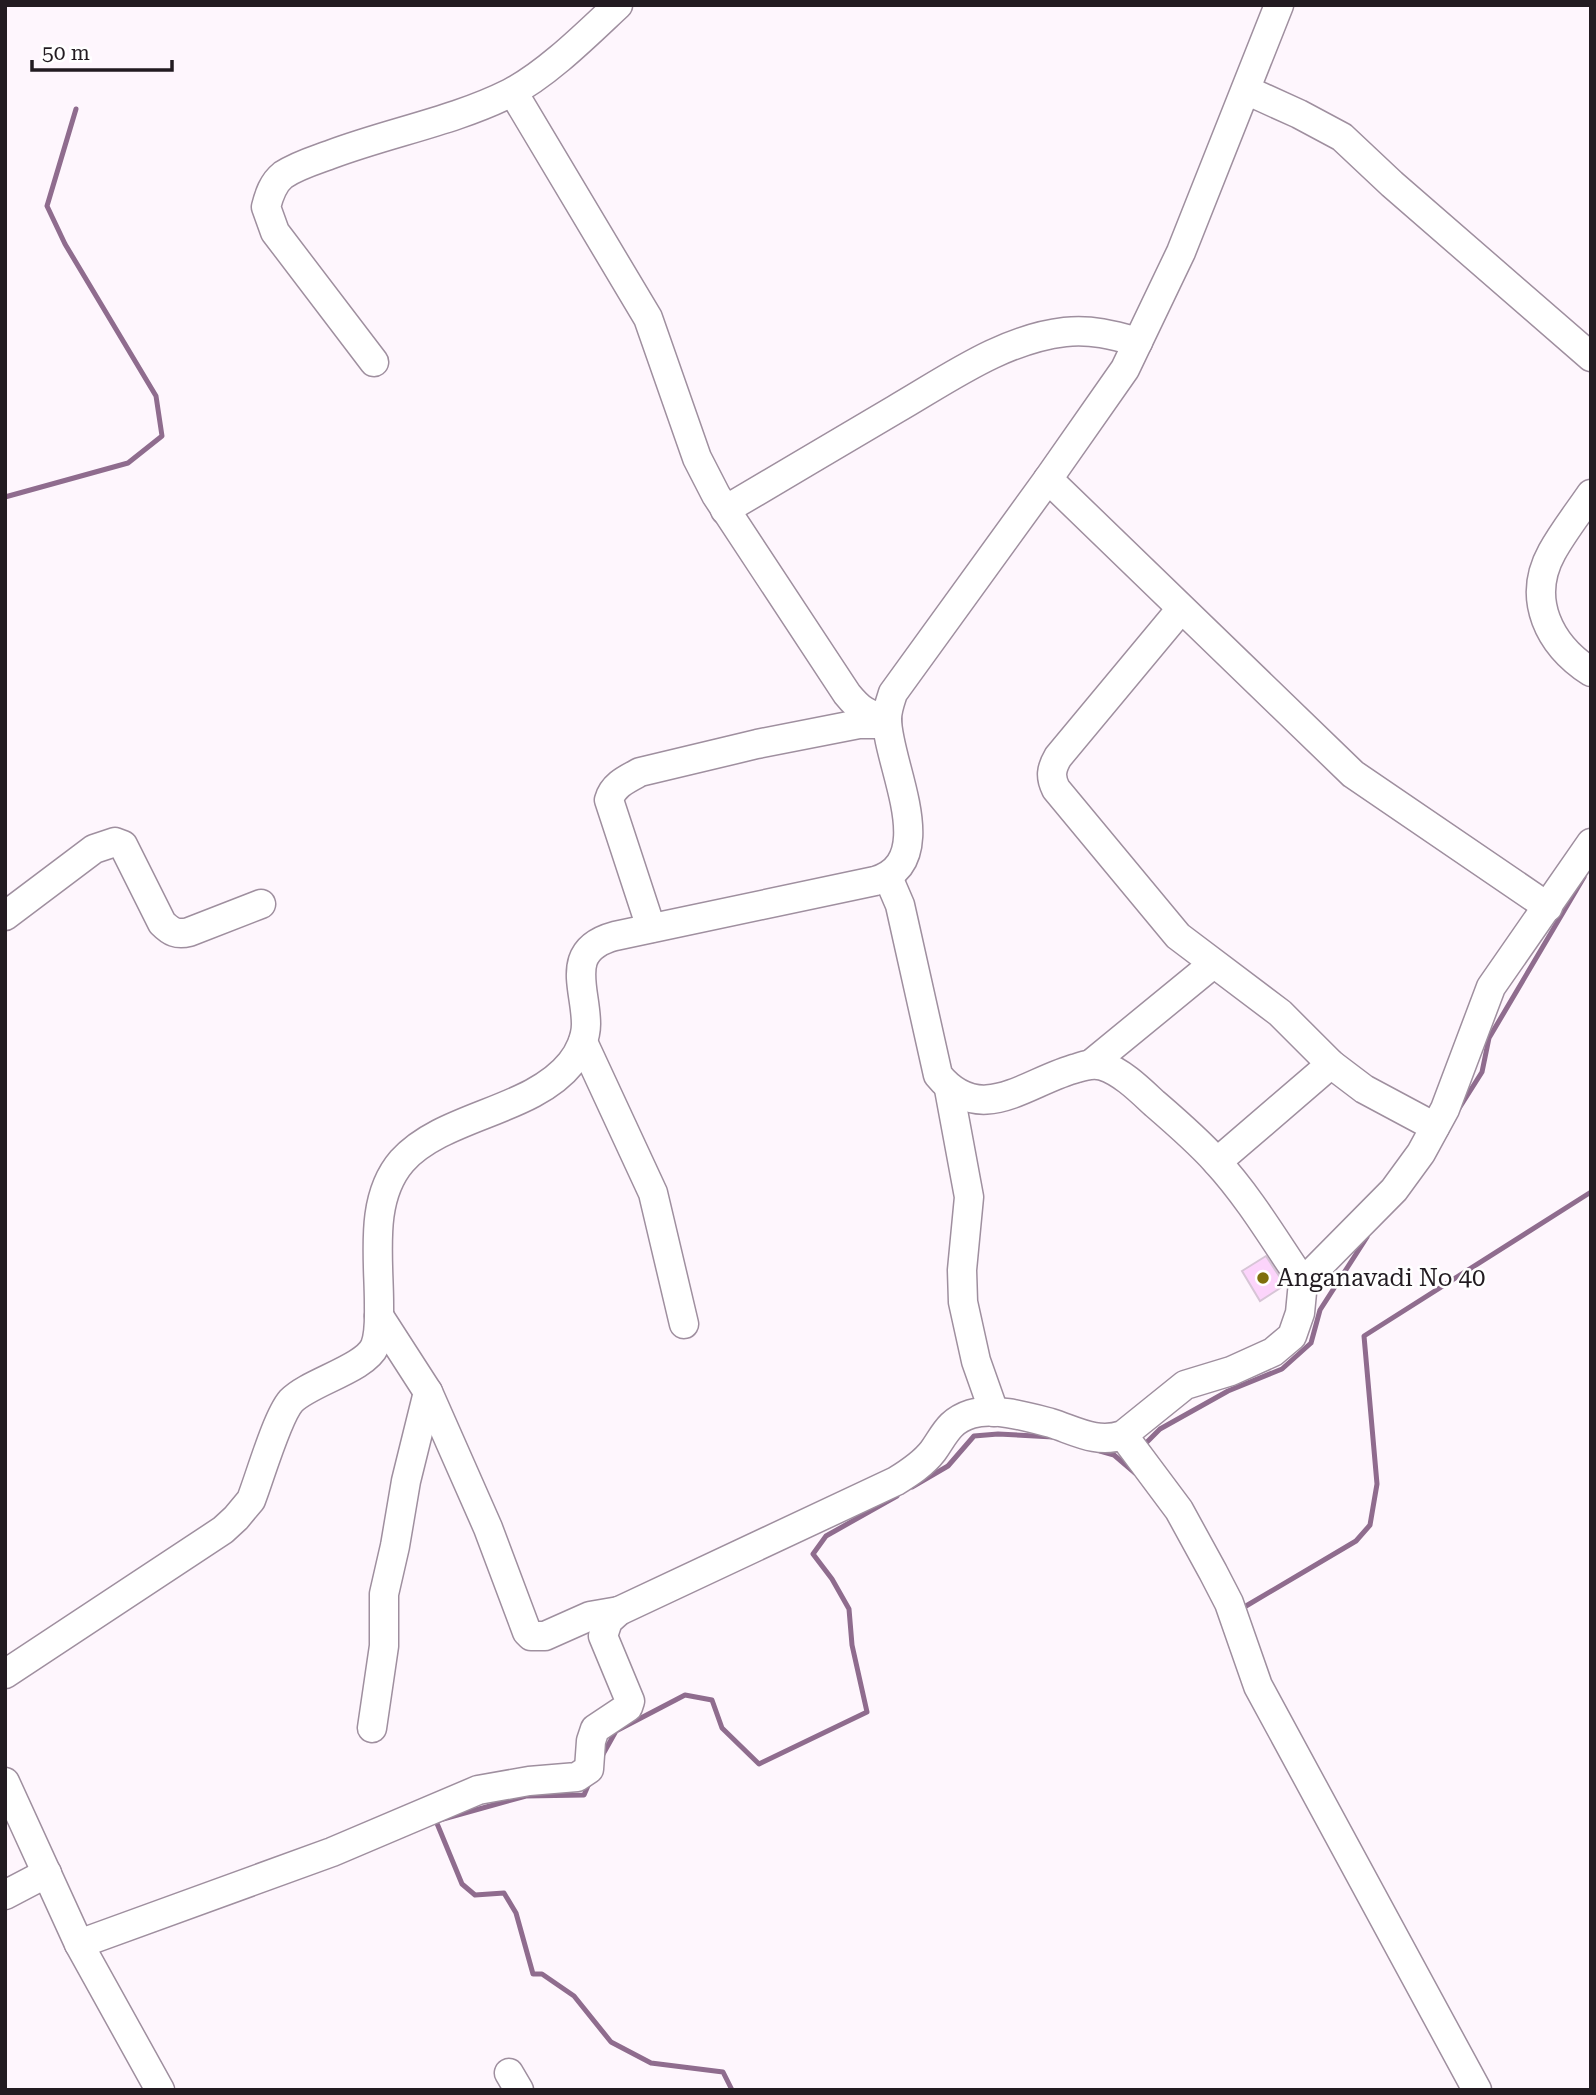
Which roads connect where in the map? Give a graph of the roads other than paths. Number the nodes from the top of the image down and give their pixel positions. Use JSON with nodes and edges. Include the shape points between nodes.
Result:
{"nodes":[{"id":1,"x":618,"y":5,"type":"edge"},
{"id":2,"x":1279,"y":5,"type":"edge"},
{"id":3,"x":1246,"y":90,"type":"junction"},
{"id":4,"x":513,"y":92,"type":"junction"},
{"id":5,"x":1138,"y":342,"type":"junction"},
{"id":6,"x":1591,"y":357,"type":"edge"},
{"id":7,"x":374,"y":362,"type":"dead end"},
{"id":8,"x":1048,"y":479,"type":"junction"},
{"id":9,"x":1591,"y":494,"type":"edge"},
{"id":10,"x":725,"y":509,"type":"junction"},
{"id":11,"x":1181,"y":609,"type":"junction"},
{"id":12,"x":1591,"y":672,"type":"edge"},
{"id":13,"x":887,"y":722,"type":"junction"},
{"id":14,"x":1591,"y":843,"type":"edge"},
{"id":15,"x":888,"y":877,"type":"junction"},
{"id":16,"x":261,"y":904,"type":"dead end"},
{"id":17,"x":1548,"y":906,"type":"junction"},
{"id":18,"x":5,"y":916,"type":"edge"},
{"id":19,"x":651,"y":928,"type":"junction"},
{"id":20,"x":1213,"y":964,"type":"junction"},
{"id":21,"x":583,"y":1042,"type":"junction"},
{"id":22,"x":1091,"y":1064,"type":"junction"},
{"id":23,"x":1331,"y":1064,"type":"junction"},
{"id":24,"x":949,"y":1089,"type":"junction"},
{"id":25,"x":1435,"y":1127,"type":"junction"},
{"id":26,"x":1217,"y":1162,"type":"junction"},
{"id":27,"x":1303,"y":1282,"type":"junction"},
{"id":28,"x":379,"y":1316,"type":"junction"},
{"id":29,"x":684,"y":1324,"type":"dead end"},
{"id":30,"x":428,"y":1392,"type":"junction"},
{"id":31,"x":994,"y":1412,"type":"junction"},
{"id":32,"x":1124,"y":1435,"type":"junction"},
{"id":33,"x":619,"y":1611,"type":"junction"},
{"id":34,"x":5,"y":1674,"type":"edge"},
{"id":35,"x":372,"y":1728,"type":"dead end"},
{"id":36,"x":5,"y":1783,"type":"edge"},
{"id":37,"x":47,"y":1873,"type":"junction"},
{"id":38,"x":5,"y":1895,"type":"edge"},
{"id":39,"x":79,"y":1944,"type":"junction"},
{"id":40,"x":160,"y":2090,"type":"edge"},
{"id":41,"x":1477,"y":2090,"type":"edge"}],
"edges":[{"from":1,"to":4,"type":"street"},
{"from":2,"to":3,"type":"street"},
{"from":3,"to":5,"type":"street","via":[[1181,252]]},
{"from":3,"to":6,"type":"street","via":[[1342,136]]},
{"from":4,"to":7,"type":"street","via":[[307,163],[275,184],[266,208],[275,232]]},
{"from":4,"to":10,"type":"street","via":[[648,318],[697,458]]},
{"from":5,"to":8,"type":"street","via":[[1125,369]]},
{"from":5,"to":10,"type":"street","via":[[1098,330],[1035,338],[1001,350]]},
{"from":8,"to":11,"type":"street"},
{"from":8,"to":13,"type":"street","via":[[893,693]]},
{"from":9,"to":12,"type":"street","via":[[1551,553],[1541,602],[1543,616],[1557,640]]},
{"from":10,"to":13,"type":"street","via":[[847,694],[869,715]]},
{"from":11,"to":17,"type":"street","via":[[1353,774]]},
{"from":11,"to":20,"type":"street","via":[[1058,758],[1051,780],[1170,927]]},
{"from":13,"to":15,"type":"street","via":[[908,824],[903,856]]},
{"from":13,"to":19,"type":"street","via":[[757,744],[640,772],[614,789],[609,800]]},
{"from":14,"to":17,"type":"street"},
{"from":15,"to":19,"type":"street"},
{"from":15,"to":24,"type":"street","via":[[900,905],[938,1075]]},
{"from":16,"to":18,"type":"street","via":[[178,934],[162,923],[123,845],[115,842],[94,849]]},
{"from":17,"to":25,"type":"street","via":[[1491,987]]},
{"from":19,"to":21,"type":"street","via":[[603,939],[584,958],[580,981],[586,1025]]},
{"from":20,"to":22,"type":"street"},
{"from":20,"to":23,"type":"street","via":[[1280,1013]]},
{"from":21,"to":28,"type":"street","via":[[561,1076],[424,1143],[392,1174],[380,1210]]},
{"from":21,"to":29,"type":"street","via":[[653,1193]]},
{"from":22,"to":24,"type":"street","via":[[984,1101]]},
{"from":22,"to":26,"type":"street","via":[[1114,1071],[1141,1091]]},
{"from":23,"to":25,"type":"street","via":[[1364,1089]]},
{"from":23,"to":26,"type":"street"},
{"from":24,"to":31,"type":"street","via":[[969,1196],[963,1302]]},
{"from":25,"to":27,"type":"street","via":[[1394,1189]]},
{"from":26,"to":27,"type":"street"},
{"from":27,"to":32,"type":"street","via":[[1292,1336],[1273,1352],[1185,1385]]},
{"from":28,"to":30,"type":"street"},
{"from":28,"to":34,"type":"street","via":[[369,1354],[301,1393],[289,1405],[251,1500],[236,1518]]},
{"from":30,"to":33,"type":"street","via":[[488,1528],[527,1632],[545,1636],[590,1616]]},
{"from":30,"to":35,"type":"street","via":[[384,1594],[384,1646]]},
{"from":31,"to":32,"type":"street","via":[[1091,1437]]},
{"from":31,"to":33,"type":"street","via":[[971,1414],[952,1423],[917,1468],[896,1481]]},
{"from":32,"to":41,"type":"street","via":[[1179,1510],[1213,1572],[1258,1686]]},
{"from":33,"to":39,"type":"street","via":[[608,1620],[603,1636],[630,1701],[595,1729],[591,1763],[584,1773],[478,1790],[332,1852]]},
{"from":36,"to":37,"type":"street"},
{"from":37,"to":38,"type":"street"},
{"from":37,"to":39,"type":"street"},
{"from":39,"to":40,"type":"street"}]}
